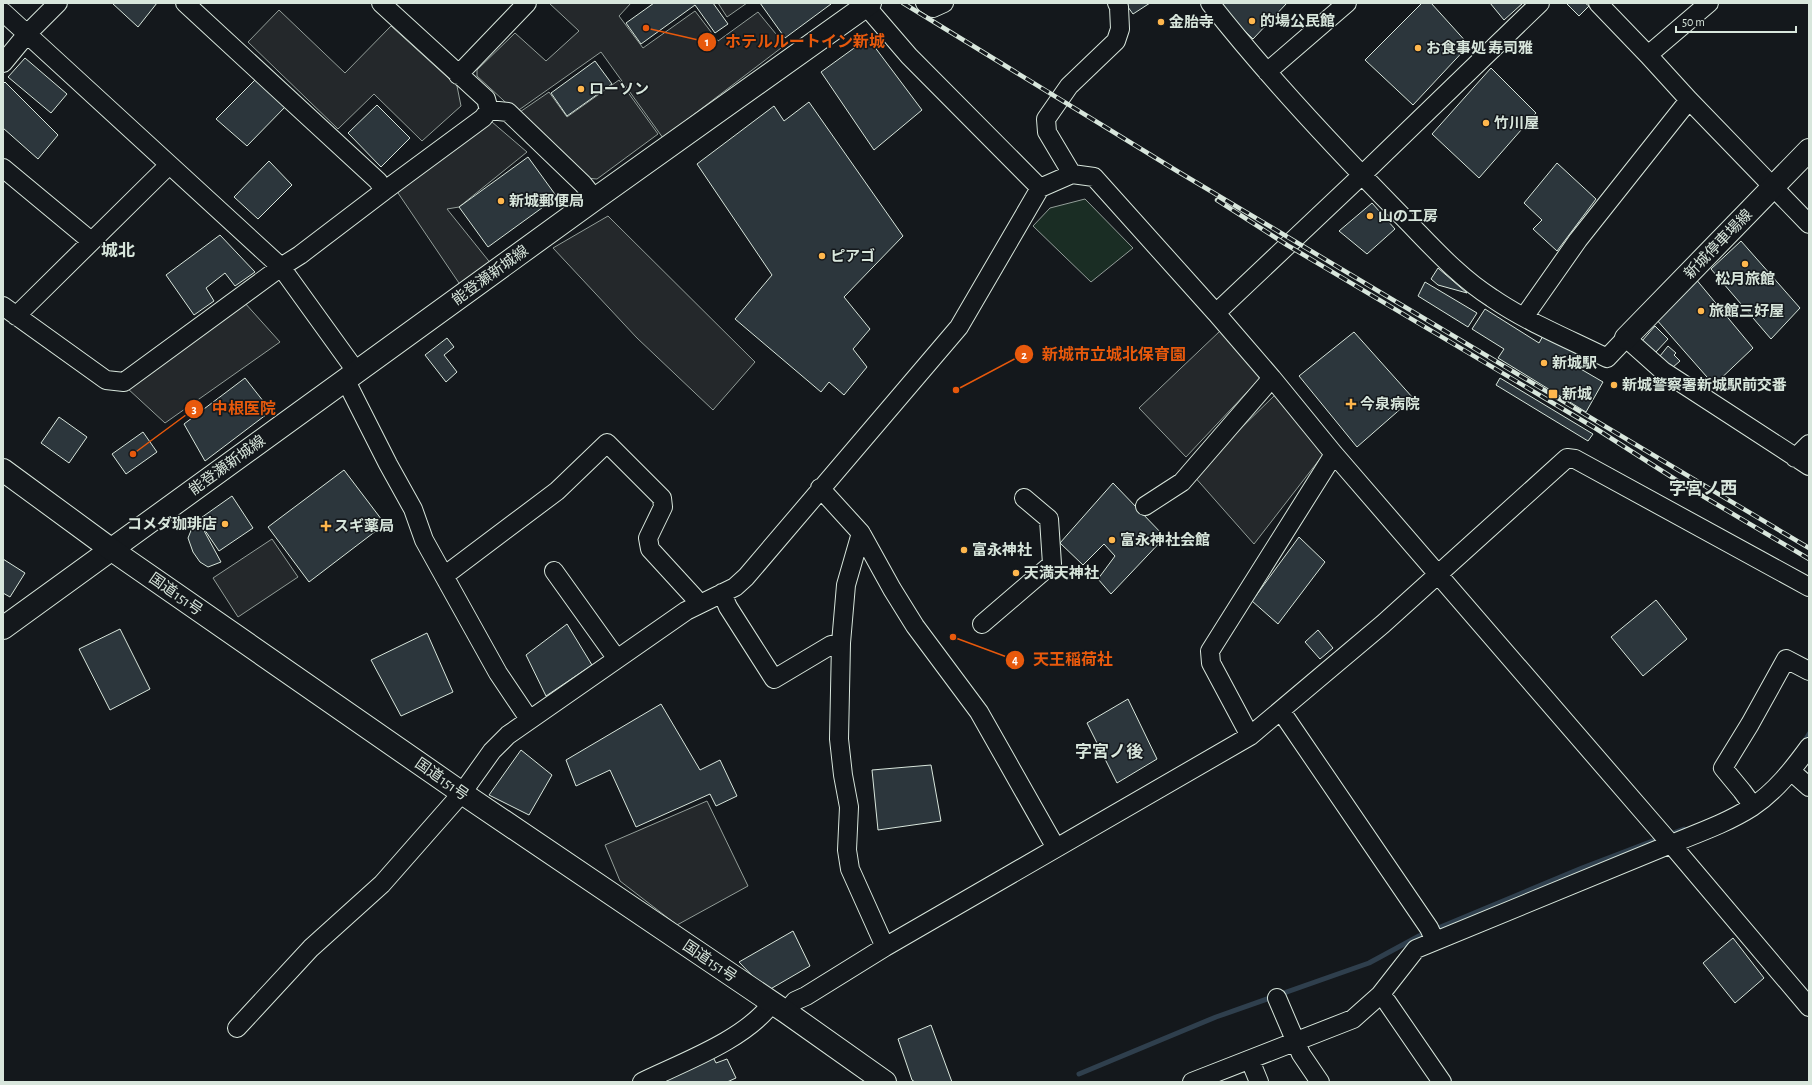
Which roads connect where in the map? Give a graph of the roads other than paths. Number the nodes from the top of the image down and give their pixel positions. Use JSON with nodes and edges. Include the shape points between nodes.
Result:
{"nodes":[{"id":1,"x":58,"y":3,"type":"edge"},
{"id":2,"x":185,"y":3,"type":"edge"},
{"id":3,"x":381,"y":3,"type":"edge"},
{"id":4,"x":527,"y":3,"type":"edge"},
{"id":5,"x":925,"y":3,"type":"edge"},
{"id":6,"x":944,"y":3,"type":"edge"},
{"id":7,"x":1117,"y":3,"type":"edge"},
{"id":8,"x":1210,"y":3,"type":"edge"},
{"id":9,"x":1347,"y":3,"type":"edge"},
{"id":10,"x":1540,"y":3,"type":"edge"},
{"id":11,"x":1598,"y":3,"type":"edge"},
{"id":12,"x":1709,"y":3,"type":"edge"},
{"id":13,"x":868,"y":5,"type":"edge"},
{"id":14,"x":3,"y":12,"type":"edge"},
{"id":15,"x":27,"y":34,"type":"junction"},
{"id":16,"x":1648,"y":55,"type":"junction"},
{"id":17,"x":3,"y":63,"type":"edge"},
{"id":18,"x":1267,"y":72,"type":"junction"},
{"id":19,"x":458,"y":75,"type":"junction"},
{"id":20,"x":1689,"y":100,"type":"junction"},
{"id":21,"x":489,"y":110,"type":"junction"},
{"id":22,"x":1809,"y":150,"type":"edge"},
{"id":23,"x":169,"y":165,"type":"junction"},
{"id":24,"x":3,"y":168,"type":"edge"},
{"id":25,"x":1072,"y":174,"type":"junction"},
{"id":26,"x":1362,"y":175,"type":"junction"},
{"id":27,"x":1773,"y":186,"type":"junction"},
{"id":28,"x":1040,"y":188,"type":"junction"},
{"id":29,"x":384,"y":190,"type":"junction"},
{"id":30,"x":594,"y":199,"type":"junction"},
{"id":31,"x":1809,"y":224,"type":"edge"},
{"id":32,"x":91,"y":241,"type":"junction"},
{"id":33,"x":282,"y":266,"type":"junction"},
{"id":34,"x":10,"y":311,"type":"edge"},
{"id":35,"x":1216,"y":313,"type":"junction"},
{"id":36,"x":1524,"y":317,"type":"junction"},
{"id":37,"x":1626,"y":338,"type":"junction"},
{"id":38,"x":351,"y":375,"type":"junction"},
{"id":39,"x":1272,"y":378,"type":"junction"},
{"id":40,"x":1809,"y":444,"type":"edge"},
{"id":41,"x":1334,"y":454,"type":"junction"},
{"id":42,"x":1802,"y":462,"type":"edge"},
{"id":43,"x":3,"y":470,"type":"edge"},
{"id":44,"x":820,"y":488,"type":"junction"},
{"id":45,"x":1024,"y":498,"type":"dead end"},
{"id":46,"x":1145,"y":506,"type":"dead end"},
{"id":47,"x":861,"y":533,"type":"junction"},
{"id":48,"x":112,"y":550,"type":"junction"},
{"id":49,"x":554,"y":572,"type":"dead end"},
{"id":50,"x":1439,"y":573,"type":"junction"},
{"id":51,"x":444,"y":576,"type":"junction"},
{"id":52,"x":1809,"y":587,"type":"edge"},
{"id":53,"x":722,"y":593,"type":"junction"},
{"id":54,"x":698,"y":605,"type":"junction"},
{"id":55,"x":982,"y":624,"type":"dead end"},
{"id":56,"x":3,"y":628,"type":"edge"},
{"id":57,"x":841,"y":643,"type":"junction"},
{"id":58,"x":616,"y":659,"type":"junction"},
{"id":59,"x":1809,"y":671,"type":"edge"},
{"id":60,"x":1281,"y":711,"type":"junction"},
{"id":61,"x":529,"y":719,"type":"junction"},
{"id":62,"x":1250,"y":736,"type":"junction"},
{"id":63,"x":1809,"y":747,"type":"edge"},
{"id":64,"x":1791,"y":771,"type":"junction"},
{"id":65,"x":1809,"y":787,"type":"edge"},
{"id":66,"x":462,"y":793,"type":"junction"},
{"id":67,"x":1748,"y":800,"type":"junction"},
{"id":68,"x":1666,"y":839,"type":"junction"},
{"id":69,"x":1056,"y":848,"type":"junction"},
{"id":70,"x":1432,"y":934,"type":"junction"},
{"id":71,"x":885,"y":947,"type":"junction"},
{"id":72,"x":1380,"y":996,"type":"junction"},
{"id":73,"x":1277,"y":998,"type":"dead end"},
{"id":74,"x":1809,"y":1007,"type":"edge"},
{"id":75,"x":779,"y":1008,"type":"junction"},
{"id":76,"x":237,"y":1028,"type":"dead end"},
{"id":77,"x":1295,"y":1042,"type":"junction"},
{"id":78,"x":1250,"y":1060,"type":"junction"},
{"id":79,"x":642,"y":1082,"type":"edge"},
{"id":80,"x":885,"y":1082,"type":"edge"},
{"id":81,"x":1192,"y":1082,"type":"edge"},
{"id":82,"x":1259,"y":1082,"type":"edge"},
{"id":83,"x":1320,"y":1082,"type":"edge"},
{"id":84,"x":1442,"y":1082,"type":"edge"}],
"edges":[{"from":1,"to":15,"type":"street"},
{"from":2,"to":29,"type":"street","via":[[378,181]]},
{"from":3,"to":19,"type":"street"},
{"from":4,"to":19,"type":"street"},
{"from":5,"to":6,"type":"street","via":[[933,8]]},
{"from":7,"to":25,"type":"street","via":[[1120,29],[1116,41],[1069,86],[1046,120],[1047,132]]},
{"from":8,"to":18,"type":"street"},
{"from":9,"to":18,"type":"street"},
{"from":10,"to":26,"type":"street"},
{"from":11,"to":16,"type":"street"},
{"from":12,"to":16,"type":"street"},
{"from":13,"to":28,"type":"street","via":[[909,56]]},
{"from":13,"to":30,"type":"main road","name":"能登瀬新城線"},
{"from":14,"to":15,"type":"street"},
{"from":15,"to":17,"type":"street"},
{"from":15,"to":23,"type":"street"},
{"from":16,"to":20,"type":"street"},
{"from":18,"to":26,"type":"street"},
{"from":19,"to":21,"type":"street","via":[[486,99]]},
{"from":20,"to":27,"type":"street"},
{"from":20,"to":36,"type":"street","via":[[1578,240]]},
{"from":21,"to":29,"type":"street","via":[[483,118]]},
{"from":21,"to":30,"type":"street","via":[[508,112],[583,184]]},
{"from":22,"to":27,"type":"main road","name":"新城停車場線"},
{"from":23,"to":32,"type":"street"},
{"from":23,"to":33,"type":"street"},
{"from":24,"to":32,"type":"street"},
{"from":25,"to":28,"type":"street"},
{"from":25,"to":35,"type":"street","via":[[1094,177]]},
{"from":26,"to":35,"type":"street"},
{"from":26,"to":36,"type":"street","via":[[1451,265],[1491,298]]},
{"from":27,"to":31,"type":"street"},
{"from":27,"to":37,"type":"main road","name":"新城停車場線"},
{"from":28,"to":44,"type":"street","via":[[959,327]]},
{"from":29,"to":33,"type":"street"},
{"from":30,"to":38,"type":"main road","name":"能登瀬新城線"},
{"from":32,"to":34,"type":"street"},
{"from":33,"to":34,"type":"street","via":[[124,382],[106,380]]},
{"from":33,"to":38,"type":"street"},
{"from":35,"to":39,"type":"street"},
{"from":36,"to":37,"type":"street","via":[[1607,358]]},
{"from":37,"to":42,"type":"street","via":[[1663,371]]},
{"from":38,"to":48,"type":"main road","name":"能登瀬新城線"},
{"from":38,"to":51,"type":"street","via":[[388,464],[413,509],[424,540]]},
{"from":39,"to":41,"type":"street"},
{"from":39,"to":46,"type":"street","via":[[1182,482]]},
{"from":40,"to":42,"type":"street"},
{"from":41,"to":50,"type":"street"},
{"from":41,"to":62,"type":"street","via":[[1210,650],[1211,663]]},
{"from":43,"to":48,"type":"main road","name":"国道151号"},
{"from":44,"to":47,"type":"street"},
{"from":44,"to":53,"type":"street","via":[[746,577],[735,587]]},
{"from":45,"to":55,"type":"street","via":[[1049,519],[1052,564]]},
{"from":47,"to":57,"type":"street","via":[[846,585]]},
{"from":47,"to":69,"type":"street","via":[[915,626],[979,712]]},
{"from":48,"to":56,"type":"main road","name":"能登瀬新城線"},
{"from":48,"to":66,"type":"main road","name":"国道151号"},
{"from":49,"to":58,"type":"street"},
{"from":50,"to":52,"type":"street","via":[[1567,458],[1575,459]]},
{"from":50,"to":60,"type":"street"},
{"from":50,"to":68,"type":"street"},
{"from":51,"to":54,"type":"street","via":[[557,491],[607,443],[662,498],[664,507],[648,538],[650,549],[694,597]]},
{"from":51,"to":61,"type":"street","via":[[498,673]]},
{"from":53,"to":54,"type":"street"},
{"from":53,"to":57,"type":"street","via":[[728,607],[774,679],[831,645]]},
{"from":54,"to":58,"type":"street"},
{"from":57,"to":71,"type":"street","via":[[839,739],[849,807],[847,850],[850,869]]},
{"from":58,"to":61,"type":"street"},
{"from":59,"to":67,"type":"street","via":[[1786,659],[1723,768]]},
{"from":60,"to":62,"type":"street"},
{"from":60,"to":70,"type":"street"},
{"from":61,"to":66,"type":"street","via":[[492,751]]},
{"from":62,"to":69,"type":"street"},
{"from":63,"to":64,"type":"street"},
{"from":64,"to":65,"type":"street"},
{"from":64,"to":67,"type":"street"},
{"from":66,"to":75,"type":"main road","name":"国道151号"},
{"from":66,"to":76,"type":"street","via":[[382,884],[310,948]]},
{"from":67,"to":68,"type":"street","via":[[1726,821]]},
{"from":68,"to":70,"type":"street"},
{"from":68,"to":74,"type":"street"},
{"from":69,"to":71,"type":"street"},
{"from":70,"to":72,"type":"street","via":[[1416,949]]},
{"from":71,"to":75,"type":"street","via":[[806,996]]},
{"from":72,"to":77,"type":"street","via":[[1353,1019]]},
{"from":72,"to":84,"type":"street","via":[[1387,1002]]},
{"from":73,"to":77,"type":"street"},
{"from":75,"to":79,"type":"street","via":[[764,1014],[738,1035]]},
{"from":75,"to":80,"type":"main road","name":"国道151号"},
{"from":77,"to":78,"type":"street"},
{"from":77,"to":83,"type":"street"},
{"from":78,"to":81,"type":"street"},
{"from":78,"to":82,"type":"street"}]}
